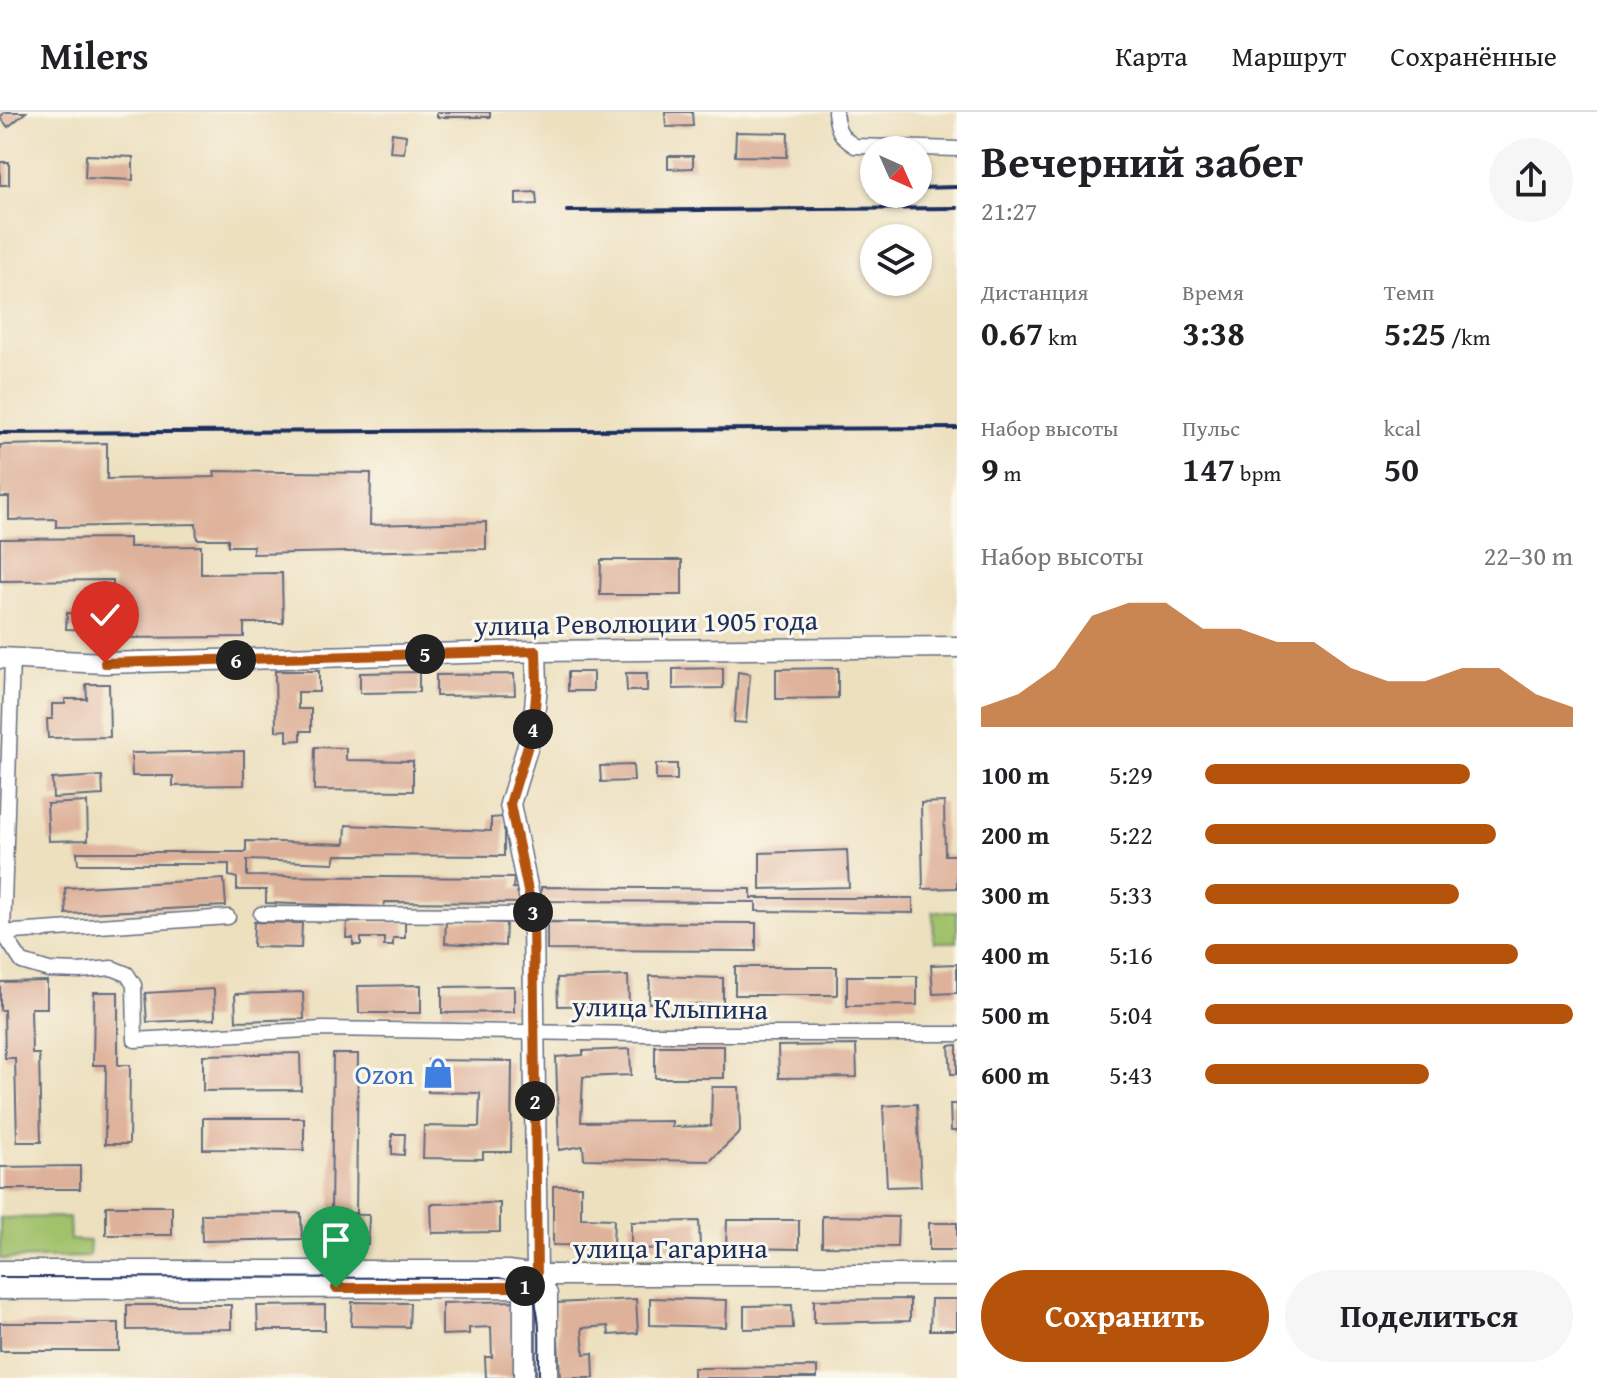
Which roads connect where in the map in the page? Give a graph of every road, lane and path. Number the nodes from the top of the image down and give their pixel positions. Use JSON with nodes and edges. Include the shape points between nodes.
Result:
{"nodes":[{"id":1,"x":835,"y":112,"type":"edge"},
{"id":2,"x":957,"y":149,"type":"edge"},
{"id":3,"x":957,"y":647,"type":"edge"},
{"id":4,"x":536,"y":651,"type":"junction"},
{"id":5,"x":6,"y":658,"type":"edge"},
{"id":6,"x":261,"y":914,"type":"dead end"},
{"id":7,"x":533,"y":915,"type":"junction"},
{"id":8,"x":228,"y":917,"type":"dead end"},
{"id":9,"x":1,"y":933,"type":"edge"},
{"id":10,"x":533,"y":1031,"type":"junction"},
{"id":11,"x":957,"y":1034,"type":"edge"},
{"id":12,"x":0,"y":1271,"type":"edge"},
{"id":13,"x":957,"y":1275,"type":"edge"},
{"id":14,"x":530,"y":1281,"type":"junction"},
{"id":15,"x":0,"y":1289,"type":"edge"},
{"id":16,"x":524,"y":1378,"type":"edge"},
{"id":17,"x":547,"y":1378,"type":"edge"}],
"edges":[{"from":1,"to":2,"type":"street","via":[[837,129],[855,146]]},
{"from":3,"to":4,"type":"street","name":"улица Революции 1905 года"},
{"from":4,"to":5,"type":"street","name":"улица Революции 1905 года","via":[[105,663]]},
{"from":4,"to":7,"type":"street","via":[[533,729],[510,804]]},
{"from":5,"to":9,"type":"street"},
{"from":6,"to":7,"type":"street"},
{"from":7,"to":10,"type":"street"},
{"from":8,"to":9,"type":"street"},
{"from":9,"to":10,"type":"street","name":"улица Клыпина","via":[[22,962],[49,970],[112,968],[127,974],[134,985],[135,1040],[323,1029]]},
{"from":10,"to":11,"type":"street","name":"улица Клыпина"},
{"from":10,"to":14,"type":"street","via":[[537,1178]]},
{"from":12,"to":14,"type":"street","name":"улица Гагарина","via":[[508,1271]]},
{"from":13,"to":14,"type":"street","name":"улица Гагарина"},
{"from":14,"to":15,"type":"street","name":"улица Гагарина"},
{"from":14,"to":16,"type":"street"},
{"from":14,"to":17,"type":"street","via":[[547,1294]]}]}
